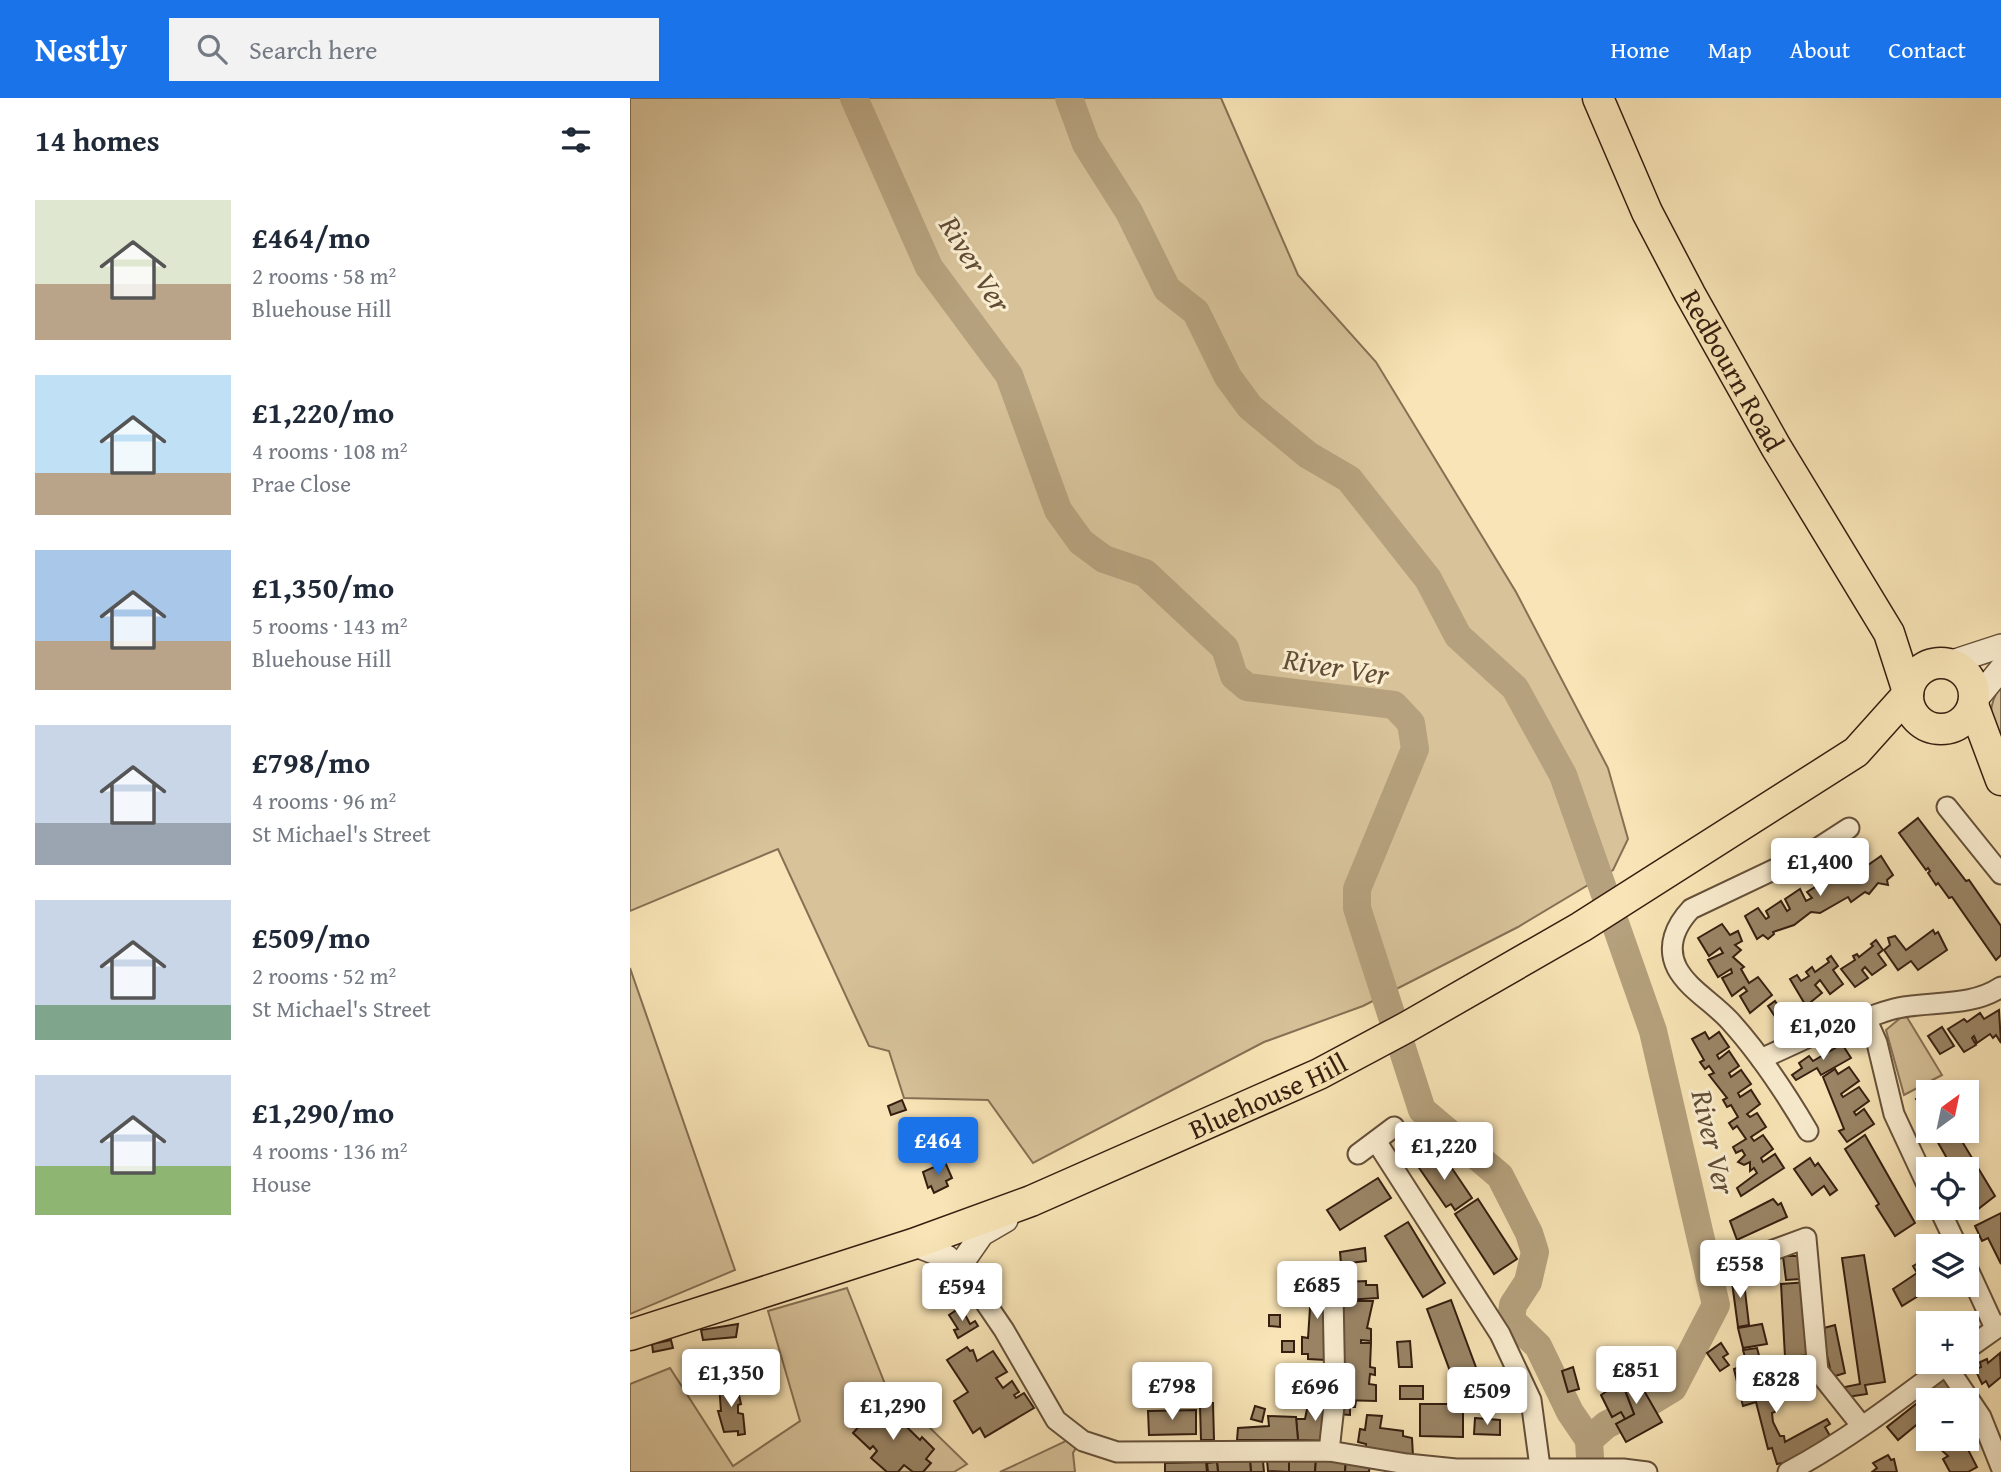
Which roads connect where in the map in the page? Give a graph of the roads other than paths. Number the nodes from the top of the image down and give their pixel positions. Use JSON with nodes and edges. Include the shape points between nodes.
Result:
{"nodes":[{"id":1,"x":1598,"y":98,"type":"edge"},
{"id":2,"x":1889,"y":633,"type":"junction"},
{"id":3,"x":2001,"y":646,"type":"edge"},
{"id":4,"x":1948,"y":663,"type":"junction"},
{"id":5,"x":2001,"y":669,"type":"edge"},
{"id":6,"x":1908,"y":693,"type":"junction"},
{"id":7,"x":1974,"y":704,"type":"junction"},
{"id":8,"x":1937,"y":729,"type":"junction"},
{"id":9,"x":1856,"y":752,"type":"junction"},
{"id":10,"x":1999,"y":776,"type":"edge"},
{"id":11,"x":1947,"y":807,"type":"dead end"},
{"id":12,"x":1849,"y":828,"type":"dead end"},
{"id":13,"x":2001,"y":874,"type":"edge"},
{"id":14,"x":2001,"y":987,"type":"edge"},
{"id":15,"x":1866,"y":1018,"type":"junction"},
{"id":16,"x":1761,"y":1059,"type":"junction"},
{"id":17,"x":1798,"y":1122,"type":"dead end"},
{"id":18,"x":1394,"y":1127,"type":"dead end"},
{"id":19,"x":1376,"y":1141,"type":"junction"},
{"id":20,"x":1358,"y":1154,"type":"dead end"},
{"id":21,"x":1916,"y":1161,"type":"edge"},
{"id":22,"x":1031,"y":1201,"type":"junction"},
{"id":23,"x":953,"y":1229,"type":"junction"},
{"id":24,"x":913,"y":1244,"type":"junction"},
{"id":25,"x":966,"y":1257,"type":"junction"},
{"id":26,"x":1746,"y":1260,"type":"dead end"},
{"id":27,"x":972,"y":1283,"type":"junction"},
{"id":28,"x":1979,"y":1290,"type":"edge"},
{"id":29,"x":1333,"y":1293,"type":"dead end"},
{"id":30,"x":1998,"y":1326,"type":"edge"},
{"id":31,"x":630,"y":1335,"type":"edge"},
{"id":32,"x":1979,"y":1340,"type":"edge"},
{"id":33,"x":1933,"y":1374,"type":"edge"},
{"id":34,"x":1955,"y":1374,"type":"edge"},
{"id":35,"x":1861,"y":1425,"type":"junction"},
{"id":36,"x":1329,"y":1451,"type":"junction"},
{"id":37,"x":2001,"y":1466,"type":"edge"},
{"id":38,"x":1540,"y":1468,"type":"junction"},
{"id":39,"x":1646,"y":1472,"type":"edge"},
{"id":40,"x":1788,"y":1472,"type":"edge"}],
"edges":[{"from":1,"to":2,"type":"main road","name":"Redbourn Road","via":[[1647,212],[1690,294]]},
{"from":2,"to":4,"type":"main road"},
{"from":2,"to":6,"type":"main road","name":"Redbourn Road"},
{"from":3,"to":4,"type":"street"},
{"from":4,"to":6,"type":"main road","via":[[1917,673]]},
{"from":4,"to":7,"type":"main road","via":[[1966,674],[1975,692]]},
{"from":5,"to":7,"type":"street"},
{"from":6,"to":8,"type":"main road","via":[[1914,715]]},
{"from":6,"to":9,"type":"main road","name":"Bluehouse Hill"},
{"from":7,"to":8,"type":"main road","via":[[1961,723]]},
{"from":7,"to":10,"type":"main road"},
{"from":8,"to":9,"type":"main road","name":"Bluehouse Hill"},
{"from":8,"to":10,"type":"main road"},
{"from":9,"to":22,"type":"main road","name":"Bluehouse Hill","via":[[1581,928],[1399,1032],[1253,1104]]},
{"from":11,"to":13,"type":"street","via":[[1980,834]]},
{"from":12,"to":16,"type":"street","via":[[1691,909],[1675,931],[1677,967]]},
{"from":14,"to":15,"type":"street","via":[[1959,1001],[1898,1008]]},
{"from":15,"to":16,"type":"street","via":[[1837,1024]]},
{"from":15,"to":21,"type":"street","via":[[1877,1043],[1894,1114]]},
{"from":16,"to":17,"type":"street"},
{"from":18,"to":19,"type":"street"},
{"from":19,"to":20,"type":"street"},
{"from":19,"to":38,"type":"street","via":[[1506,1345],[1531,1399]]},
{"from":22,"to":23,"type":"main road","name":"Bluehouse Hill"},
{"from":22,"to":25,"type":"street","via":[[1020,1214],[982,1234]]},
{"from":23,"to":24,"type":"main road","name":"Bluehouse Hill"},
{"from":23,"to":25,"type":"street"},
{"from":24,"to":27,"type":"street","via":[[947,1257]]},
{"from":24,"to":31,"type":"main road","name":"Bluehouse Hill"},
{"from":25,"to":27,"type":"street"},
{"from":26,"to":35,"type":"street","via":[[1806,1238],[1818,1371]]},
{"from":27,"to":36,"type":"street","via":[[1056,1420],[1096,1448],[1128,1452]]},
{"from":28,"to":30,"type":"street"},
{"from":29,"to":36,"type":"street","via":[[1335,1397]]},
{"from":30,"to":32,"type":"street"},
{"from":33,"to":35,"type":"street"},
{"from":34,"to":37,"type":"street","via":[[1981,1418]]},
{"from":35,"to":40,"type":"street","via":[[1839,1445]]},
{"from":36,"to":38,"type":"street","via":[[1432,1467]]},
{"from":38,"to":39,"type":"street"}]}
